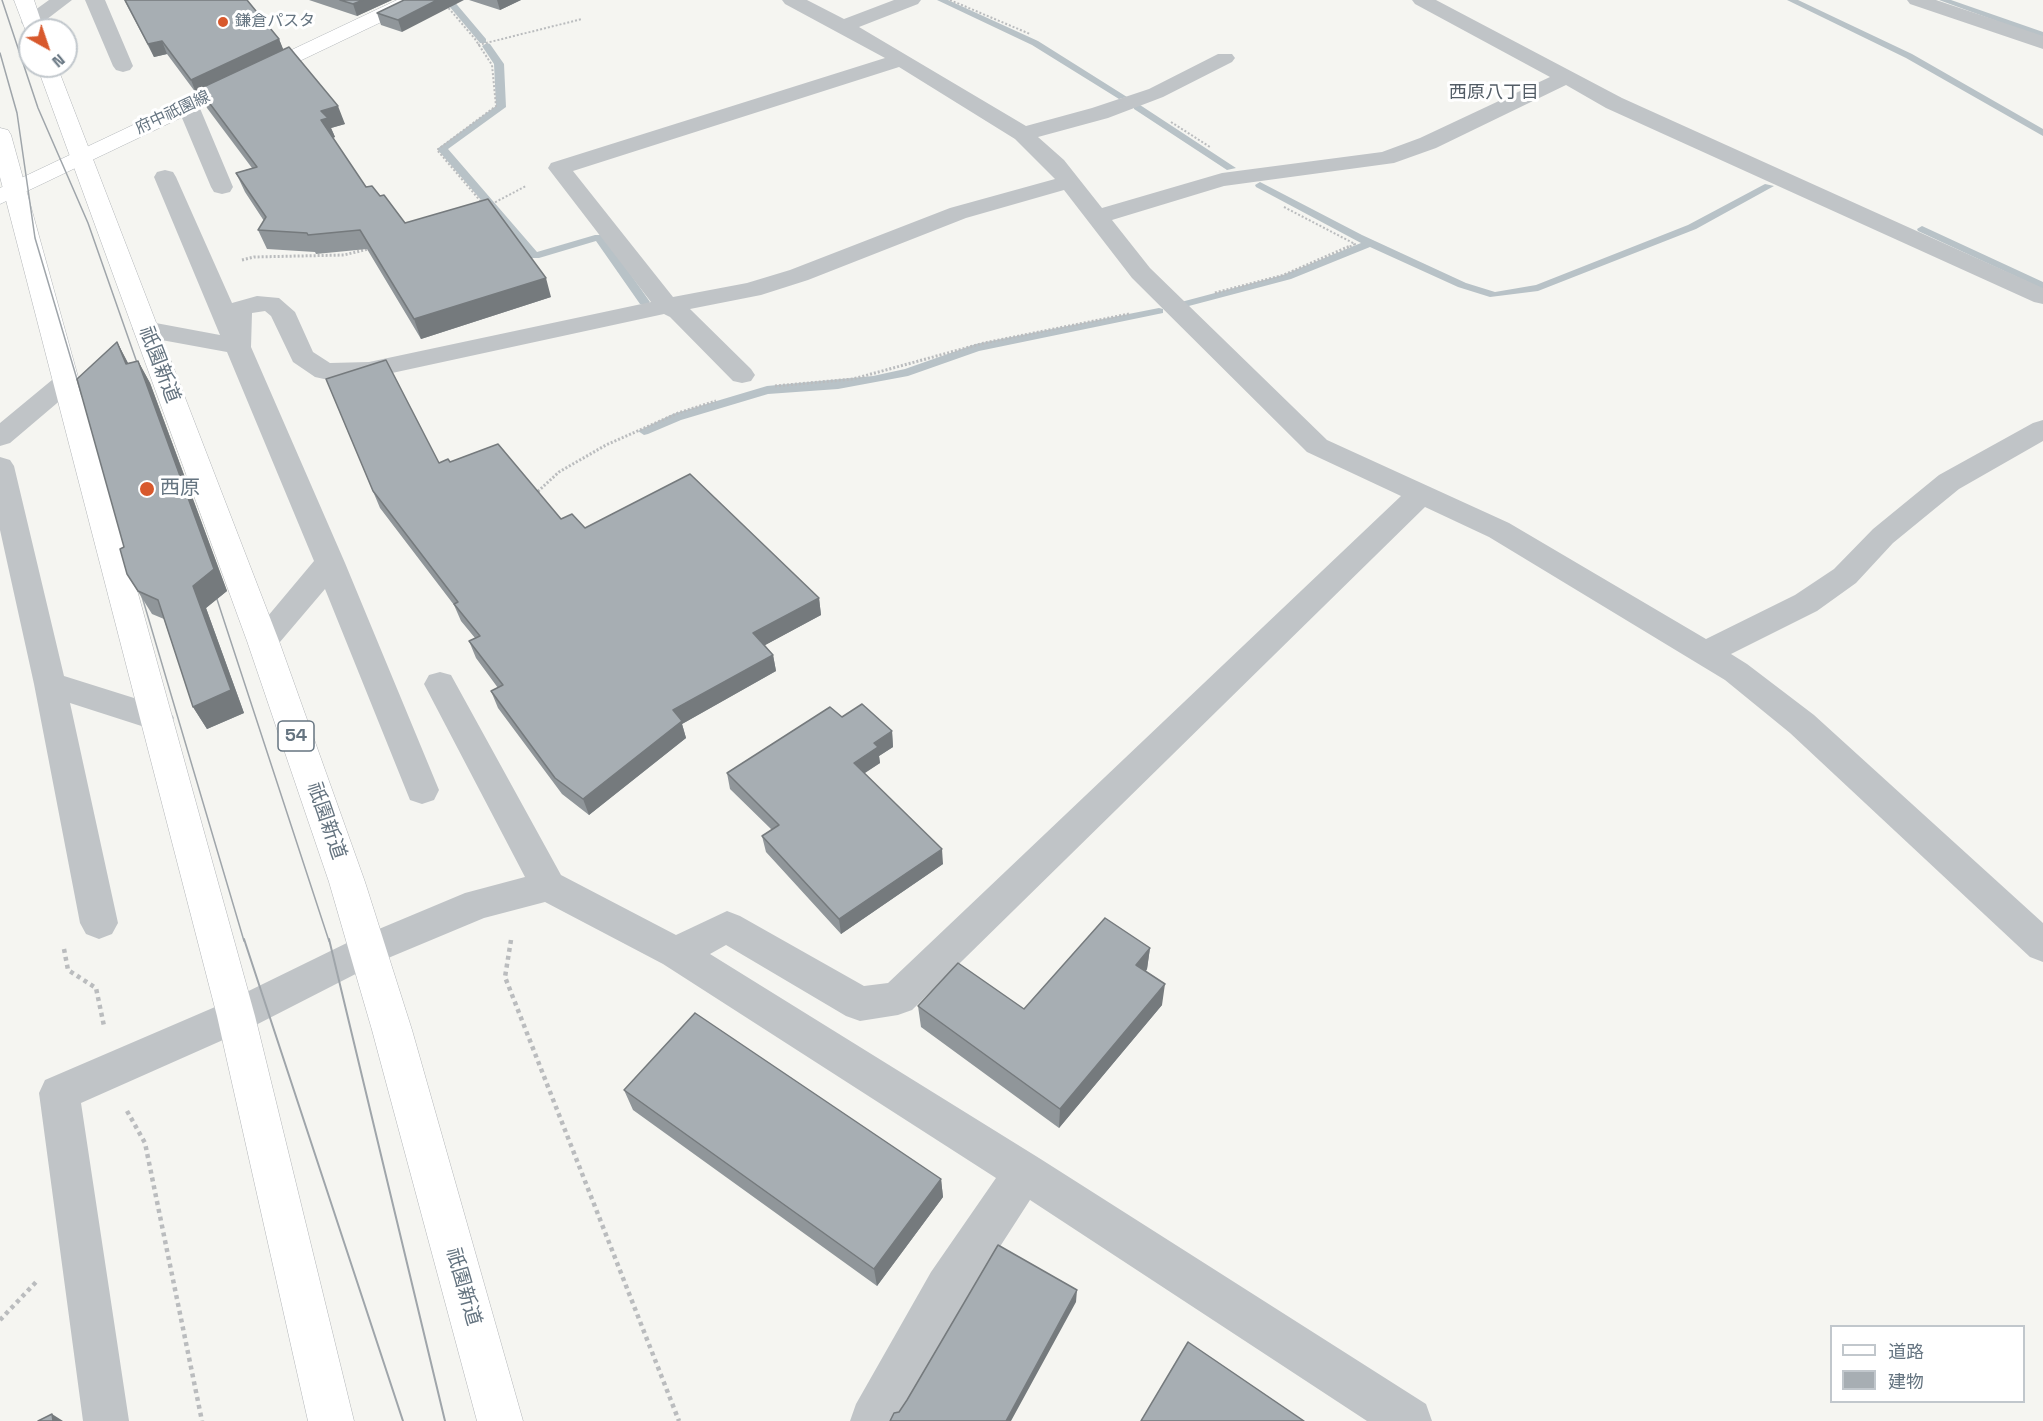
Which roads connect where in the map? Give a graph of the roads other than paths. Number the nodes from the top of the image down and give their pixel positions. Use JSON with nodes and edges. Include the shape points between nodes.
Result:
{"nodes":[{"id":1,"x":24,"y":0,"type":"edge"},
{"id":2,"x":62,"y":0,"type":"edge"},
{"id":3,"x":95,"y":0,"type":"edge"},
{"id":4,"x":412,"y":0,"type":"edge"},
{"id":5,"x":792,"y":0,"type":"edge"},
{"id":6,"x":911,"y":0,"type":"edge"},
{"id":7,"x":1422,"y":0,"type":"edge"},
{"id":8,"x":1917,"y":0,"type":"edge"},
{"id":9,"x":30,"y":18,"type":"edge"},
{"id":10,"x":42,"y":18,"type":"edge"},
{"id":11,"x":842,"y":27,"type":"junction"},
{"id":12,"x":2043,"y":43,"type":"edge"},
{"id":13,"x":1225,"y":58,"type":"dead end"},
{"id":14,"x":901,"y":60,"type":"junction"},
{"id":15,"x":123,"y":66,"type":"dead end"},
{"id":16,"x":1567,"y":77,"type":"junction"},
{"id":17,"x":52,"y":78,"type":"edge"},
{"id":18,"x":188,"y":106,"type":"junction"},
{"id":19,"x":1023,"y":134,"type":"junction"},
{"id":20,"x":0,"y":135,"type":"edge"},
{"id":21,"x":82,"y":156,"type":"junction"},
{"id":22,"x":165,"y":177,"type":"dead end"},
{"id":23,"x":1068,"y":182,"type":"junction"},
{"id":24,"x":222,"y":188,"type":"dead end"},
{"id":25,"x":8,"y":193,"type":"edge"},
{"id":26,"x":1097,"y":217,"type":"junction"},
{"id":27,"x":2043,"y":297,"type":"edge"},
{"id":28,"x":667,"y":306,"type":"junction"},
{"id":29,"x":145,"y":329,"type":"junction"},
{"id":30,"x":238,"y":346,"type":"junction"},
{"id":31,"x":742,"y":375,"type":"dead end"},
{"id":32,"x":67,"y":381,"type":"junction"},
{"id":33,"x":2043,"y":429,"type":"edge"},
{"id":34,"x":0,"y":437,"type":"edge"},
{"id":35,"x":0,"y":466,"type":"edge"},
{"id":36,"x":1421,"y":494,"type":"junction"},
{"id":37,"x":330,"y":563,"type":"junction"},
{"id":38,"x":263,"y":641,"type":"junction"},
{"id":39,"x":1705,"y":653,"type":"junction"},
{"id":40,"x":50,"y":684,"type":"junction"},
{"id":41,"x":440,"y":684,"type":"dead end"},
{"id":42,"x":157,"y":718,"type":"junction"},
{"id":43,"x":422,"y":790,"type":"dead end"},
{"id":44,"x":548,"y":886,"type":"junction"},
{"id":45,"x":99,"y":923,"type":"dead end"},
{"id":46,"x":2043,"y":946,"type":"edge"},
{"id":47,"x":368,"y":950,"type":"junction"},
{"id":48,"x":676,"y":953,"type":"junction"},
{"id":49,"x":236,"y":1016,"type":"junction"},
{"id":50,"x":1024,"y":1172,"type":"junction"},
{"id":51,"x":106,"y":1421,"type":"edge"},
{"id":52,"x":331,"y":1421,"type":"edge"},
{"id":53,"x":500,"y":1421,"type":"edge"},
{"id":54,"x":873,"y":1421,"type":"edge"},
{"id":55,"x":1409,"y":1421,"type":"edge"}],
"edges":[{"from":1,"to":9,"type":"main road"},
{"from":2,"to":10,"type":"street"},
{"from":3,"to":15,"type":"street"},
{"from":4,"to":18,"type":"main road","name":"府中祇園線"},
{"from":5,"to":11,"type":"street"},
{"from":6,"to":11,"type":"street"},
{"from":7,"to":16,"type":"street"},
{"from":8,"to":12,"type":"street"},
{"from":11,"to":14,"type":"street"},
{"from":13,"to":19,"type":"street","via":[[1156,93]]},
{"from":14,"to":19,"type":"street"},
{"from":14,"to":28,"type":"street","via":[[559,168]]},
{"from":16,"to":26,"type":"street","via":[[1428,143],[1386,158],[1222,180]]},
{"from":16,"to":27,"type":"street","via":[[1614,103]]},
{"from":17,"to":21,"type":"main road","name":"祇園新道","number":"54"},
{"from":18,"to":21,"type":"main road","name":"府中祇園線"},
{"from":18,"to":24,"type":"street"},
{"from":19,"to":23,"type":"street"},
{"from":20,"to":25,"type":"main road"},
{"from":21,"to":25,"type":"main road","name":"府中祇園線"},
{"from":21,"to":29,"type":"main road","name":"祇園新道","number":"54"},
{"from":22,"to":30,"type":"street"},
{"from":23,"to":26,"type":"street"},
{"from":23,"to":28,"type":"street","via":[[958,213],[752,290]]},
{"from":25,"to":32,"type":"main road"},
{"from":26,"to":36,"type":"street","via":[[1141,273],[1317,446]]},
{"from":28,"to":30,"type":"street","via":[[369,370],[324,370],[302,356],[282,312],[270,303],[257,304],[240,309]]},
{"from":28,"to":31,"type":"street","via":[[679,312]]},
{"from":29,"to":30,"type":"street"},
{"from":29,"to":38,"type":"main road","name":"祇園新道","number":"54"},
{"from":30,"to":37,"type":"street"},
{"from":32,"to":34,"type":"street"},
{"from":32,"to":42,"type":"main road"},
{"from":33,"to":39,"type":"street","via":[[1949,482],[1883,536],[1845,576],[1806,603]]},
{"from":35,"to":40,"type":"street"},
{"from":36,"to":39,"type":"street","via":[[1499,530]]},
{"from":36,"to":48,"type":"street","via":[[898,998],[860,1004],[727,927]]},
{"from":37,"to":38,"type":"street"},
{"from":37,"to":43,"type":"street"},
{"from":38,"to":47,"type":"main road","name":"祇園新道","number":"54"},
{"from":39,"to":46,"type":"street","via":[[1802,724]]},
{"from":40,"to":42,"type":"street"},
{"from":40,"to":45,"type":"street"},
{"from":41,"to":44,"type":"street"},
{"from":42,"to":49,"type":"main road"},
{"from":44,"to":47,"type":"street","via":[[478,904]]},
{"from":44,"to":48,"type":"street"},
{"from":47,"to":49,"type":"street"},
{"from":47,"to":53,"type":"main road","name":"祇園新道","number":"54"},
{"from":48,"to":50,"type":"street"},
{"from":49,"to":51,"type":"street","via":[[59,1094]]},
{"from":49,"to":52,"type":"main road"},
{"from":50,"to":54,"type":"street","via":[[947,1288]]},
{"from":50,"to":55,"type":"street"}]}
